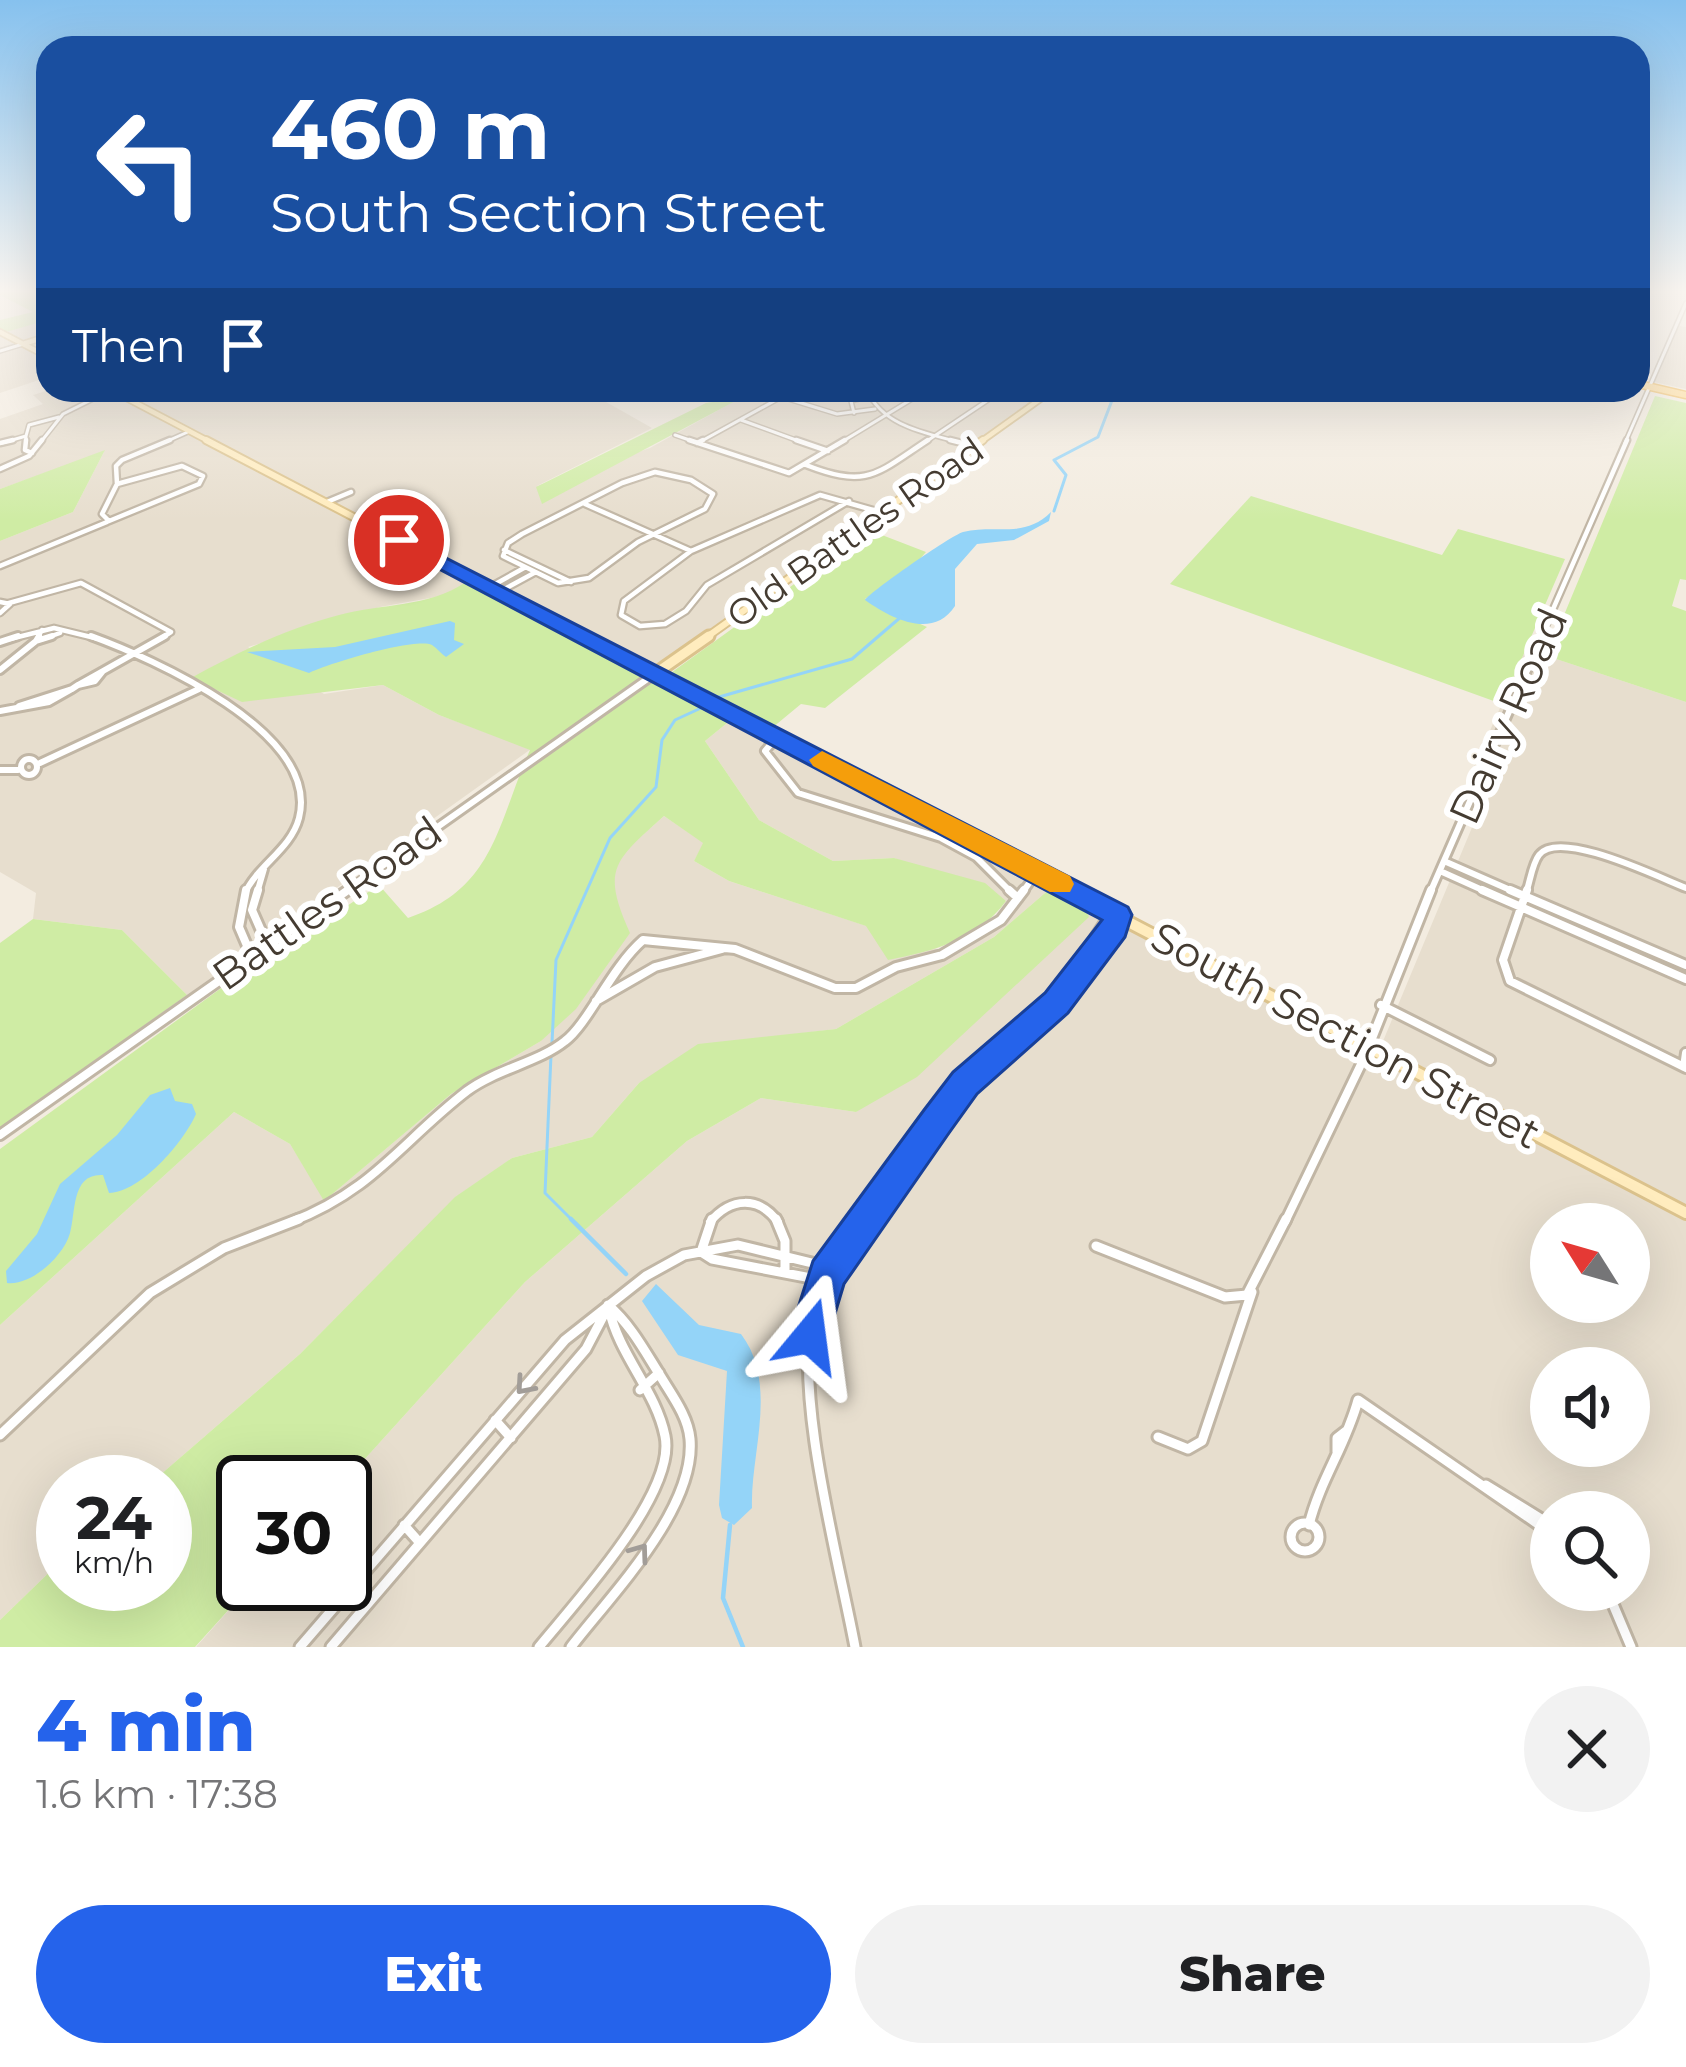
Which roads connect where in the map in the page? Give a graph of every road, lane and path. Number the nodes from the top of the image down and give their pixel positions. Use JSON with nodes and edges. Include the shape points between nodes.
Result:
{"nodes":[{"id":1,"x":1659,"y":367,"type":"edge"},
{"id":2,"x":1651,"y":385,"type":"joint"},
{"id":3,"x":1686,"y":393,"type":"edge"},
{"id":4,"x":82,"y":402,"type":"edge"},
{"id":5,"x":84,"y":402,"type":"edge"},
{"id":6,"x":134,"y":402,"type":"edge"},
{"id":7,"x":772,"y":402,"type":"edge"},
{"id":8,"x":795,"y":402,"type":"edge"},
{"id":9,"x":850,"y":402,"type":"edge"},
{"id":10,"x":872,"y":402,"type":"edge"},
{"id":11,"x":908,"y":402,"type":"edge"},
{"id":12,"x":984,"y":402,"type":"edge"},
{"id":13,"x":1036,"y":402,"type":"edge"},
{"id":14,"x":1644,"y":402,"type":"edge"},
{"id":15,"x":79,"y":404,"type":"junction"},
{"id":16,"x":875,"y":409,"type":"junction"},
{"id":17,"x":854,"y":413,"type":"junction"},
{"id":18,"x":886,"y":416,"type":"junction"},
{"id":19,"x":59,"y":417,"type":"junction"},
{"id":20,"x":741,"y":419,"type":"junction"},
{"id":21,"x":190,"y":431,"type":"junction"},
{"id":22,"x":936,"y":434,"type":"junction"},
{"id":23,"x":675,"y":435,"type":"dead end"},
{"id":24,"x":26,"y":436,"type":"junction"},
{"id":25,"x":0,"y":443,"type":"edge"},
{"id":26,"x":697,"y":443,"type":"junction"},
{"id":27,"x":974,"y":446,"type":"junction"},
{"id":28,"x":828,"y":451,"type":"junction"},
{"id":29,"x":32,"y":453,"type":"junction"},
{"id":30,"x":806,"y":466,"type":"junction"},
{"id":31,"x":0,"y":470,"type":"edge"},
{"id":32,"x":117,"y":484,"type":"junction"},
{"id":33,"x":351,"y":492,"type":"dead end"},
{"id":34,"x":849,"y":501,"type":"junction"},
{"id":35,"x":327,"y":502,"type":"junction"},
{"id":36,"x":585,"y":505,"type":"junction"},
{"id":37,"x":881,"y":513,"type":"junction"},
{"id":38,"x":109,"y":521,"type":"junction"},
{"id":39,"x":653,"y":534,"type":"junction"},
{"id":40,"x":691,"y":550,"type":"junction"},
{"id":41,"x":444,"y":563,"type":"junction"},
{"id":42,"x":0,"y":566,"type":"edge"},
{"id":43,"x":530,"y":569,"type":"junction"},
{"id":44,"x":405,"y":584,"type":"dead end"},
{"id":45,"x":495,"y":590,"type":"junction"},
{"id":46,"x":4,"y":602,"type":"edge"},
{"id":47,"x":0,"y":613,"type":"edge"},
{"id":48,"x":42,"y":630,"type":"junction"},
{"id":49,"x":77,"y":632,"type":"junction"},
{"id":50,"x":36,"y":641,"type":"junction"},
{"id":51,"x":0,"y":642,"type":"edge"},
{"id":52,"x":131,"y":655,"type":"junction"},
{"id":53,"x":0,"y":670,"type":"edge"},
{"id":54,"x":656,"y":673,"type":"junction"},
{"id":55,"x":200,"y":688,"type":"junction"},
{"id":56,"x":0,"y":711,"type":"edge"},
{"id":57,"x":778,"y":736,"type":"junction"},
{"id":58,"x":0,"y":770,"type":"edge"},
{"id":59,"x":1444,"y":861,"type":"junction"},
{"id":60,"x":266,"y":863,"type":"junction"},
{"id":61,"x":1440,"y":871,"type":"junction"},
{"id":62,"x":1038,"y":872,"type":"junction"},
{"id":63,"x":1686,"y":888,"type":"edge"},
{"id":64,"x":1525,"y":896,"type":"junction"},
{"id":65,"x":1018,"y":898,"type":"junction"},
{"id":66,"x":1521,"y":907,"type":"junction"},
{"id":67,"x":1118,"y":915,"type":"junction"},
{"id":68,"x":267,"y":944,"type":"junction"},
{"id":69,"x":728,"y":948,"type":"junction"},
{"id":70,"x":251,"y":955,"type":"junction"},
{"id":71,"x":1686,"y":965,"type":"edge"},
{"id":72,"x":1686,"y":979,"type":"edge"},
{"id":73,"x":593,"y":1003,"type":"junction"},
{"id":74,"x":1381,"y":1005,"type":"junction"},
{"id":75,"x":1366,"y":1045,"type":"junction"},
{"id":76,"x":1686,"y":1053,"type":"edge"},
{"id":77,"x":1490,"y":1060,"type":"dead end"},
{"id":78,"x":1685,"y":1068,"type":"edge"},
{"id":79,"x":0,"y":1135,"type":"edge"},
{"id":80,"x":1686,"y":1213,"type":"edge"},
{"id":81,"x":1096,"y":1246,"type":"dead end"},
{"id":82,"x":701,"y":1252,"type":"junction"},
{"id":83,"x":788,"y":1258,"type":"junction"},
{"id":84,"x":785,"y":1270,"type":"junction"},
{"id":85,"x":827,"y":1275,"type":"junction"},
{"id":86,"x":1253,"y":1288,"type":"junction"},
{"id":87,"x":608,"y":1305,"type":"junction"},
{"id":88,"x":659,"y":1372,"type":"junction"},
{"id":89,"x":640,"y":1390,"type":"junction"},
{"id":90,"x":495,"y":1420,"type":"junction"},
{"id":91,"x":0,"y":1435,"type":"edge"},
{"id":92,"x":1159,"y":1437,"type":"dead end"},
{"id":93,"x":511,"y":1438,"type":"junction"},
{"id":94,"x":651,"y":1499,"type":"junction"},
{"id":95,"x":668,"y":1514,"type":"junction"},
{"id":96,"x":1530,"y":1515,"type":"edge"},
{"id":97,"x":404,"y":1525,"type":"junction"},
{"id":98,"x":1309,"y":1525,"type":"dead end"},
{"id":99,"x":420,"y":1543,"type":"junction"},
{"id":100,"x":1616,"y":1611,"type":"edge"},
{"id":101,"x":300,"y":1647,"type":"edge"},
{"id":102,"x":331,"y":1647,"type":"edge"},
{"id":103,"x":539,"y":1647,"type":"edge"},
{"id":104,"x":572,"y":1647,"type":"edge"},
{"id":105,"x":855,"y":1647,"type":"edge"},
{"id":106,"x":1631,"y":1647,"type":"edge"}],
"edges":[{"from":1,"to":2,"type":"street","name":"Dairy Road"},
{"from":2,"to":3,"type":"main road"},
{"from":4,"to":15,"type":"street"},
{"from":5,"to":15,"type":"street"},
{"from":6,"to":21,"type":"street","name":"South Section Street"},
{"from":7,"to":20,"type":"street"},
{"from":8,"to":17,"type":"street"},
{"from":9,"to":17,"type":"street"},
{"from":10,"to":16,"type":"street"},
{"from":11,"to":18,"type":"street"},
{"from":12,"to":22,"type":"street"},
{"from":13,"to":27,"type":"street","name":"Old Battles Road"},
{"from":14,"to":59,"type":"street","name":"Dairy Road"},
{"from":15,"to":19,"type":"street"},
{"from":16,"to":17,"type":"street"},
{"from":16,"to":18,"type":"street"},
{"from":18,"to":22,"type":"street"},
{"from":18,"to":28,"type":"street"},
{"from":19,"to":24,"type":"street","via":[[29,425]]},
{"from":19,"to":29,"type":"street"},
{"from":20,"to":26,"type":"street"},
{"from":20,"to":28,"type":"street"},
{"from":21,"to":32,"type":"street","via":[[125,458],[116,466]]},
{"from":21,"to":35,"type":"street","name":"South Section Street"},
{"from":22,"to":27,"type":"street"},
{"from":22,"to":30,"type":"street","via":[[863,481]]},
{"from":23,"to":26,"type":"street"},
{"from":24,"to":25,"type":"street"},
{"from":24,"to":29,"type":"street"},
{"from":26,"to":30,"type":"street","via":[[773,472]]},
{"from":27,"to":37,"type":"street","name":"Old Battles Road"},
{"from":28,"to":30,"type":"street"},
{"from":29,"to":31,"type":"street"},
{"from":32,"to":38,"type":"street","via":[[102,514]]},
{"from":32,"to":38,"type":"street","via":[[170,467],[202,476]]},
{"from":33,"to":35,"type":"street"},
{"from":34,"to":37,"type":"street"},
{"from":34,"to":40,"type":"street","via":[[815,496]]},
{"from":34,"to":40,"type":"street","via":[[707,585],[665,624],[640,626],[620,615],[624,601]]},
{"from":35,"to":41,"type":"street","name":"South Section Street"},
{"from":36,"to":39,"type":"street"},
{"from":36,"to":39,"type":"street","via":[[623,478],[651,471],[713,494],[705,509]]},
{"from":36,"to":43,"type":"street","via":[[518,535],[504,550]]},
{"from":37,"to":54,"type":"street","name":"Old Battles Road"},
{"from":38,"to":42,"type":"street"},
{"from":39,"to":40,"type":"street"},
{"from":39,"to":43,"type":"street","via":[[597,574],[571,582]]},
{"from":41,"to":44,"type":"street"},
{"from":41,"to":45,"type":"street","name":"South Section Street"},
{"from":43,"to":45,"type":"street"},
{"from":45,"to":54,"type":"street","name":"South Section Street"},
{"from":46,"to":47,"type":"street"},
{"from":46,"to":52,"type":"street","via":[[61,580],[86,580],[171,632]]},
{"from":48,"to":49,"type":"street"},
{"from":48,"to":50,"type":"street"},
{"from":48,"to":51,"type":"street"},
{"from":49,"to":50,"type":"street"},
{"from":49,"to":52,"type":"street"},
{"from":50,"to":53,"type":"street"},
{"from":52,"to":55,"type":"street"},
{"from":52,"to":56,"type":"street","via":[[49,702]]},
{"from":54,"to":57,"type":"street","name":"South Section Street"},
{"from":54,"to":68,"type":"street","name":"Battles Road"},
{"from":55,"to":58,"type":"street","via":[[40,764]]},
{"from":55,"to":60,"type":"street","via":[[243,712],[298,791],[297,820]]},
{"from":57,"to":62,"type":"street","name":"South Section Street"},
{"from":57,"to":65,"type":"street","via":[[765,751],[798,793],[941,838],[976,857]]},
{"from":59,"to":61,"type":"street","name":"Dairy Road"},
{"from":59,"to":64,"type":"street"},
{"from":60,"to":68,"type":"street","via":[[252,910]]},
{"from":60,"to":70,"type":"street","via":[[235,916]]},
{"from":61,"to":66,"type":"street"},
{"from":61,"to":74,"type":"street","name":"Dairy Road"},
{"from":62,"to":65,"type":"street"},
{"from":62,"to":67,"type":"street","name":"South Section Street"},
{"from":63,"to":64,"type":"street","via":[[1561,845],[1539,855]]},
{"from":64,"to":66,"type":"street"},
{"from":64,"to":71,"type":"street"},
{"from":65,"to":69,"type":"street","via":[[1001,920],[942,955],[856,988],[835,988]]},
{"from":66,"to":72,"type":"street"},
{"from":66,"to":78,"type":"street","via":[[1503,960],[1510,981]]},
{"from":67,"to":75,"type":"street","name":"South Section Street"},
{"from":67,"to":85,"type":"street","via":[[1043,1018],[965,1083]]},
{"from":68,"to":70,"type":"street","name":"Battles Road"},
{"from":69,"to":73,"type":"street","via":[[655,968]]},
{"from":69,"to":73,"type":"street","via":[[643,940]]},
{"from":70,"to":79,"type":"street","name":"Battles Road"},
{"from":73,"to":91,"type":"street","via":[[566,1041],[466,1092],[390,1165],[332,1206],[224,1248],[150,1293]]},
{"from":74,"to":75,"type":"street","name":"Dairy Road"},
{"from":74,"to":77,"type":"street"},
{"from":75,"to":80,"type":"street","name":"South Section Street"},
{"from":75,"to":86,"type":"street","name":"Dairy Road"},
{"from":76,"to":78,"type":"street"},
{"from":81,"to":86,"type":"street","via":[[1225,1298]]},
{"from":82,"to":83,"type":"street","via":[[738,1245]]},
{"from":82,"to":83,"type":"street","via":[[713,1216],[748,1201],[776,1216]]},
{"from":82,"to":84,"type":"street"},
{"from":82,"to":87,"type":"street","via":[[664,1264]]},
{"from":83,"to":84,"type":"street"},
{"from":83,"to":85,"type":"street"},
{"from":84,"to":85,"type":"street"},
{"from":85,"to":105,"type":"street","via":[[812,1318],[808,1390]]},
{"from":86,"to":92,"type":"street","name":"Dairy Road","via":[[1202,1441],[1188,1449]]},
{"from":87,"to":88,"type":"street","via":[[628,1321]]},
{"from":87,"to":89,"type":"street","via":[[613,1338]]},
{"from":87,"to":90,"type":"street","one_way":true,"via":[[565,1340]]},
{"from":87,"to":93,"type":"street","via":[[586,1349]]},
{"from":88,"to":89,"type":"street"},
{"from":88,"to":95,"type":"street","via":[[691,1444],[684,1485]]},
{"from":89,"to":94,"type":"street","via":[[668,1449]]},
{"from":90,"to":93,"type":"street"},
{"from":90,"to":97,"type":"street"},
{"from":93,"to":99,"type":"street"},
{"from":94,"to":95,"type":"street"},
{"from":94,"to":103,"type":"street"},
{"from":104,"to":95,"type":"street","one_way":true},
{"from":96,"to":98,"type":"street","via":[[1358,1400]]},
{"from":97,"to":99,"type":"street"},
{"from":97,"to":101,"type":"street"},
{"from":99,"to":102,"type":"street"},
{"from":100,"to":106,"type":"street"}]}
